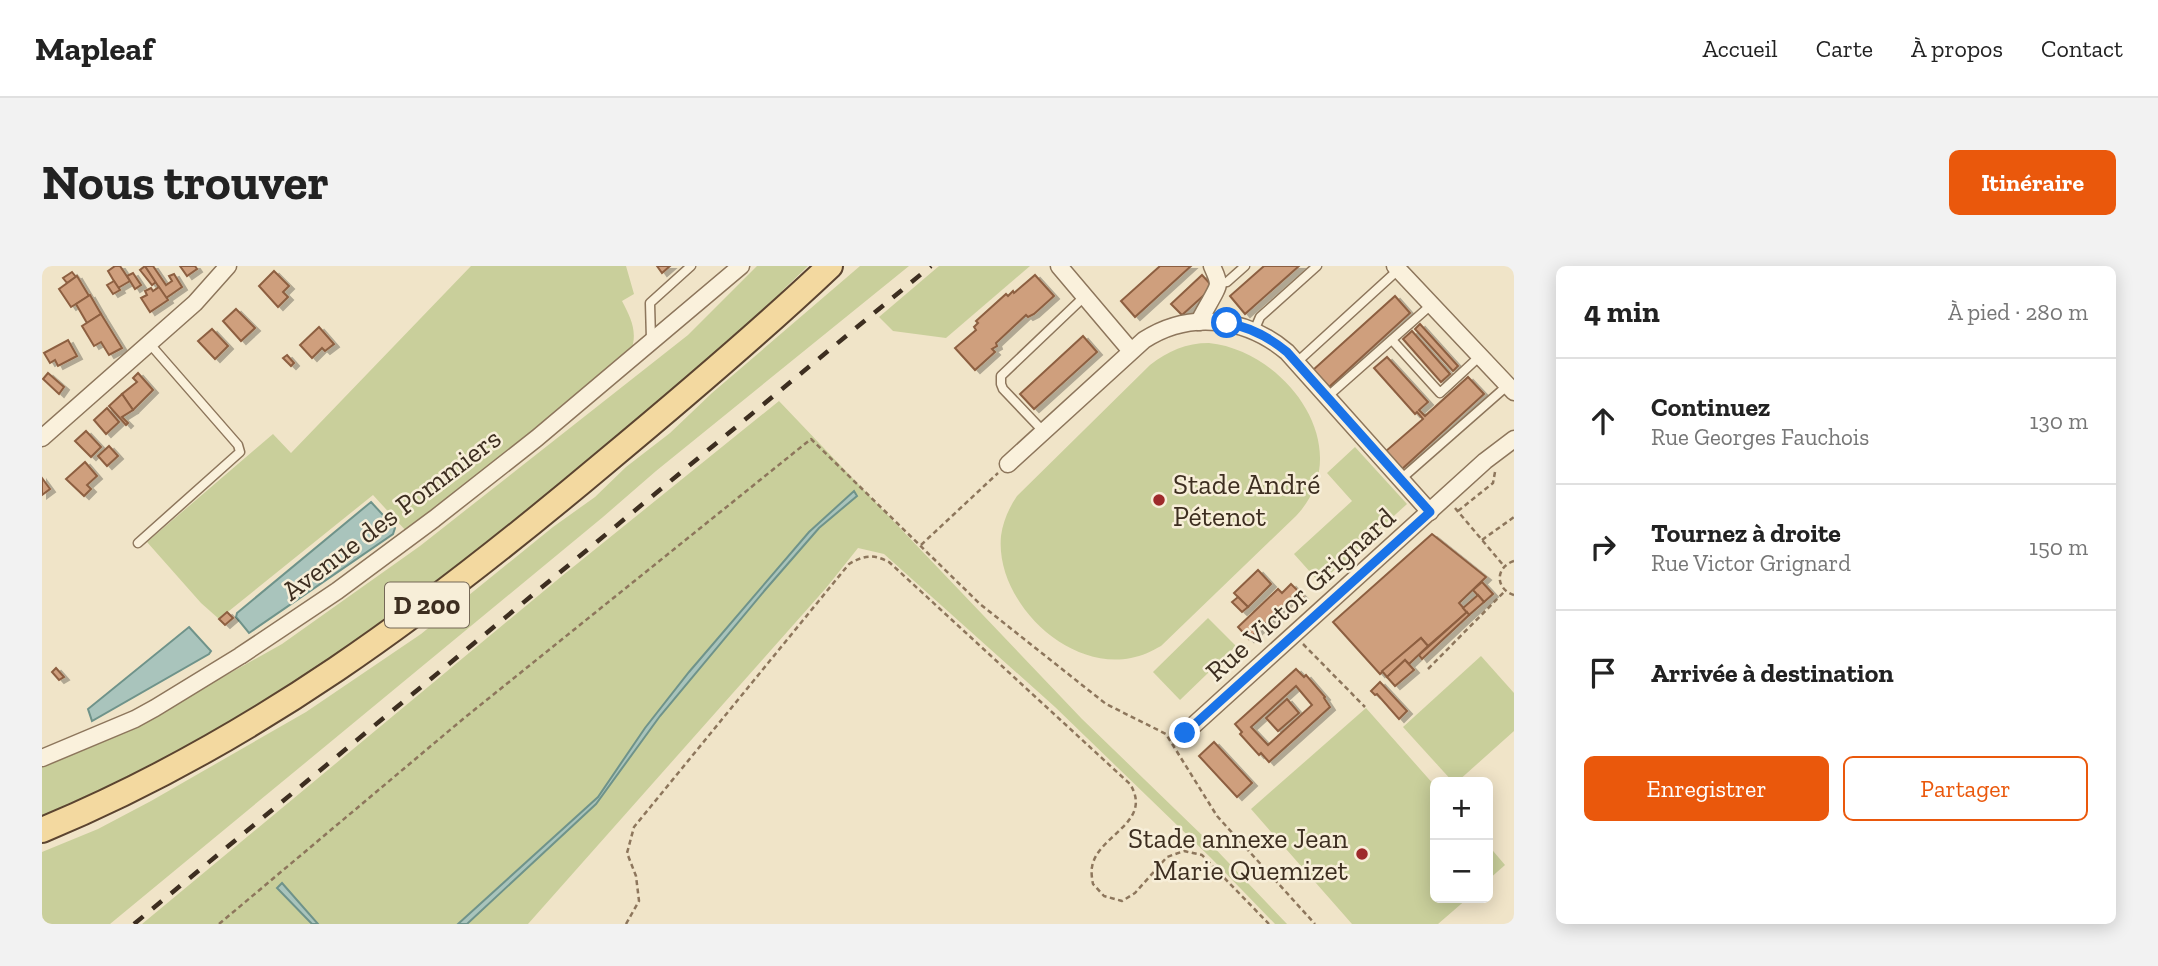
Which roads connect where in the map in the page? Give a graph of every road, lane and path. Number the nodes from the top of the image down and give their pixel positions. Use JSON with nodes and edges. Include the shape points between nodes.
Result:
{"nodes":[{"id":1,"x":228,"y":266,"type":"edge"},
{"id":2,"x":691,"y":266,"type":"edge"},
{"id":3,"x":741,"y":266,"type":"edge"},
{"id":4,"x":830,"y":266,"type":"edge"},
{"id":5,"x":848,"y":266,"type":"edge"},
{"id":6,"x":1059,"y":266,"type":"edge"},
{"id":7,"x":1212,"y":266,"type":"edge"},
{"id":8,"x":1245,"y":266,"type":"edge"},
{"id":9,"x":1317,"y":266,"type":"edge"},
{"id":10,"x":1396,"y":268,"type":"edge"},
{"id":11,"x":1219,"y":284,"type":"junction"},
{"id":12,"x":1085,"y":296,"type":"junction"},
{"id":13,"x":1432,"y":305,"type":"junction"},
{"id":14,"x":772,"y":321,"type":"junction"},
{"id":15,"x":1199,"y":322,"type":"junction"},
{"id":16,"x":1254,"y":331,"type":"junction"},
{"id":17,"x":1392,"y":340,"type":"junction"},
{"id":18,"x":148,"y":342,"type":"junction"},
{"id":19,"x":651,"y":343,"type":"junction"},
{"id":20,"x":1131,"y":351,"type":"junction"},
{"id":21,"x":1480,"y":356,"type":"junction"},
{"id":22,"x":1296,"y":363,"type":"junction"},
{"id":23,"x":1511,"y":388,"type":"edge"},
{"id":24,"x":1327,"y":397,"type":"junction"},
{"id":25,"x":1043,"y":431,"type":"junction"},
{"id":26,"x":42,"y":438,"type":"edge"},
{"id":27,"x":1514,"y":439,"type":"edge"},
{"id":28,"x":1008,"y":464,"type":"joint"},
{"id":29,"x":1495,"y":472,"type":"dead end"},
{"id":30,"x":1401,"y":480,"type":"junction"},
{"id":31,"x":1446,"y":498,"type":"junction"},
{"id":32,"x":1458,"y":511,"type":"junction"},
{"id":33,"x":1430,"y":512,"type":"junction"},
{"id":34,"x":1514,"y":517,"type":"edge"},
{"id":35,"x":1482,"y":540,"type":"junction"},
{"id":36,"x":138,"y":543,"type":"dead end"},
{"id":37,"x":920,"y":545,"type":"junction"},
{"id":38,"x":1514,"y":561,"type":"edge"},
{"id":39,"x":1504,"y":566,"type":"junction"},
{"id":40,"x":1505,"y":591,"type":"junction"},
{"id":41,"x":1514,"y":595,"type":"edge"},
{"id":42,"x":1294,"y":635,"type":"junction"},
{"id":43,"x":1428,"y":669,"type":"dead end"},
{"id":44,"x":1365,"y":708,"type":"dead end"},
{"id":45,"x":1185,"y":733,"type":"dead end"},
{"id":46,"x":42,"y":758,"type":"edge"},
{"id":47,"x":42,"y":830,"type":"edge"},
{"id":48,"x":219,"y":924,"type":"edge"},
{"id":49,"x":624,"y":924,"type":"edge"},
{"id":50,"x":1269,"y":924,"type":"edge"},
{"id":51,"x":1315,"y":924,"type":"edge"}],
"edges":[{"from":1,"to":18,"type":"street","via":[[203,295]]},
{"from":2,"to":19,"type":"lane","via":[[650,303]]},
{"from":3,"to":19,"type":"street","name":"Avenue des Pommiers"},
{"from":4,"to":14,"type":"main road","number":"D 200"},
{"from":5,"to":14,"type":"main road","number":"D 200"},
{"from":6,"to":12,"type":"street"},
{"from":7,"to":11,"type":"street"},
{"from":8,"to":11,"type":"lane"},
{"from":9,"to":16,"type":"lane","via":[[1260,317]]},
{"from":10,"to":13,"type":"street"},
{"from":10,"to":22,"type":"lane"},
{"from":11,"to":15,"type":"street"},
{"from":12,"to":20,"type":"street"},
{"from":12,"to":25,"type":"lane","via":[[1001,376],[1003,389]]},
{"from":13,"to":17,"type":"lane"},
{"from":13,"to":21,"type":"street"},
{"from":14,"to":47,"type":"main road","number":"D 200","via":[[527,527],[367,650],[209,748]]},
{"from":15,"to":16,"type":"street","via":[[1227,323]]},
{"from":15,"to":20,"type":"street","via":[[1162,331]]},
{"from":16,"to":22,"type":"street"},
{"from":17,"to":21,"type":"lane","via":[[1440,393]]},
{"from":17,"to":24,"type":"lane"},
{"from":18,"to":26,"type":"street"},
{"from":18,"to":36,"type":"lane","via":[[239,445],[240,452]]},
{"from":19,"to":46,"type":"street","name":"Avenue des Pommiers","via":[[537,438],[326,599],[155,708]]},
{"from":20,"to":25,"type":"street"},
{"from":21,"to":23,"type":"street"},
{"from":22,"to":24,"type":"street"},
{"from":23,"to":30,"type":"lane"},
{"from":24,"to":30,"type":"street"},
{"from":25,"to":28,"type":"street"},
{"from":27,"to":31,"type":"street","name":"Rue Victor Grignard"},
{"from":28,"to":37,"type":"path"},
{"from":29,"to":32,"type":"path","via":[[1493,483]]},
{"from":30,"to":33,"type":"street"},
{"from":31,"to":32,"type":"path"},
{"from":31,"to":33,"type":"street","name":"Rue Victor Grignard"},
{"from":32,"to":35,"type":"path"},
{"from":33,"to":42,"type":"street","name":"Rue Victor Grignard"},
{"from":34,"to":35,"type":"path"},
{"from":35,"to":39,"type":"path"},
{"from":37,"to":48,"type":"path","via":[[811,439],[463,719]]},
{"from":37,"to":51,"type":"path","via":[[980,604],[1106,704],[1166,734],[1217,816]]},
{"from":38,"to":39,"type":"path"},
{"from":39,"to":40,"type":"path","via":[[1499,576]]},
{"from":40,"to":41,"type":"path"},
{"from":40,"to":43,"type":"path"},
{"from":42,"to":44,"type":"path"},
{"from":42,"to":45,"type":"street","name":"Rue Victor Grignard"},
{"from":49,"to":50,"type":"path","via":[[639,901],[627,853],[634,827],[849,564],[876,555],[889,562],[1130,784],[1137,806],[1092,867],[1093,884],[1104,896],[1122,901],[1167,857],[1184,851],[1202,855]]}]}
